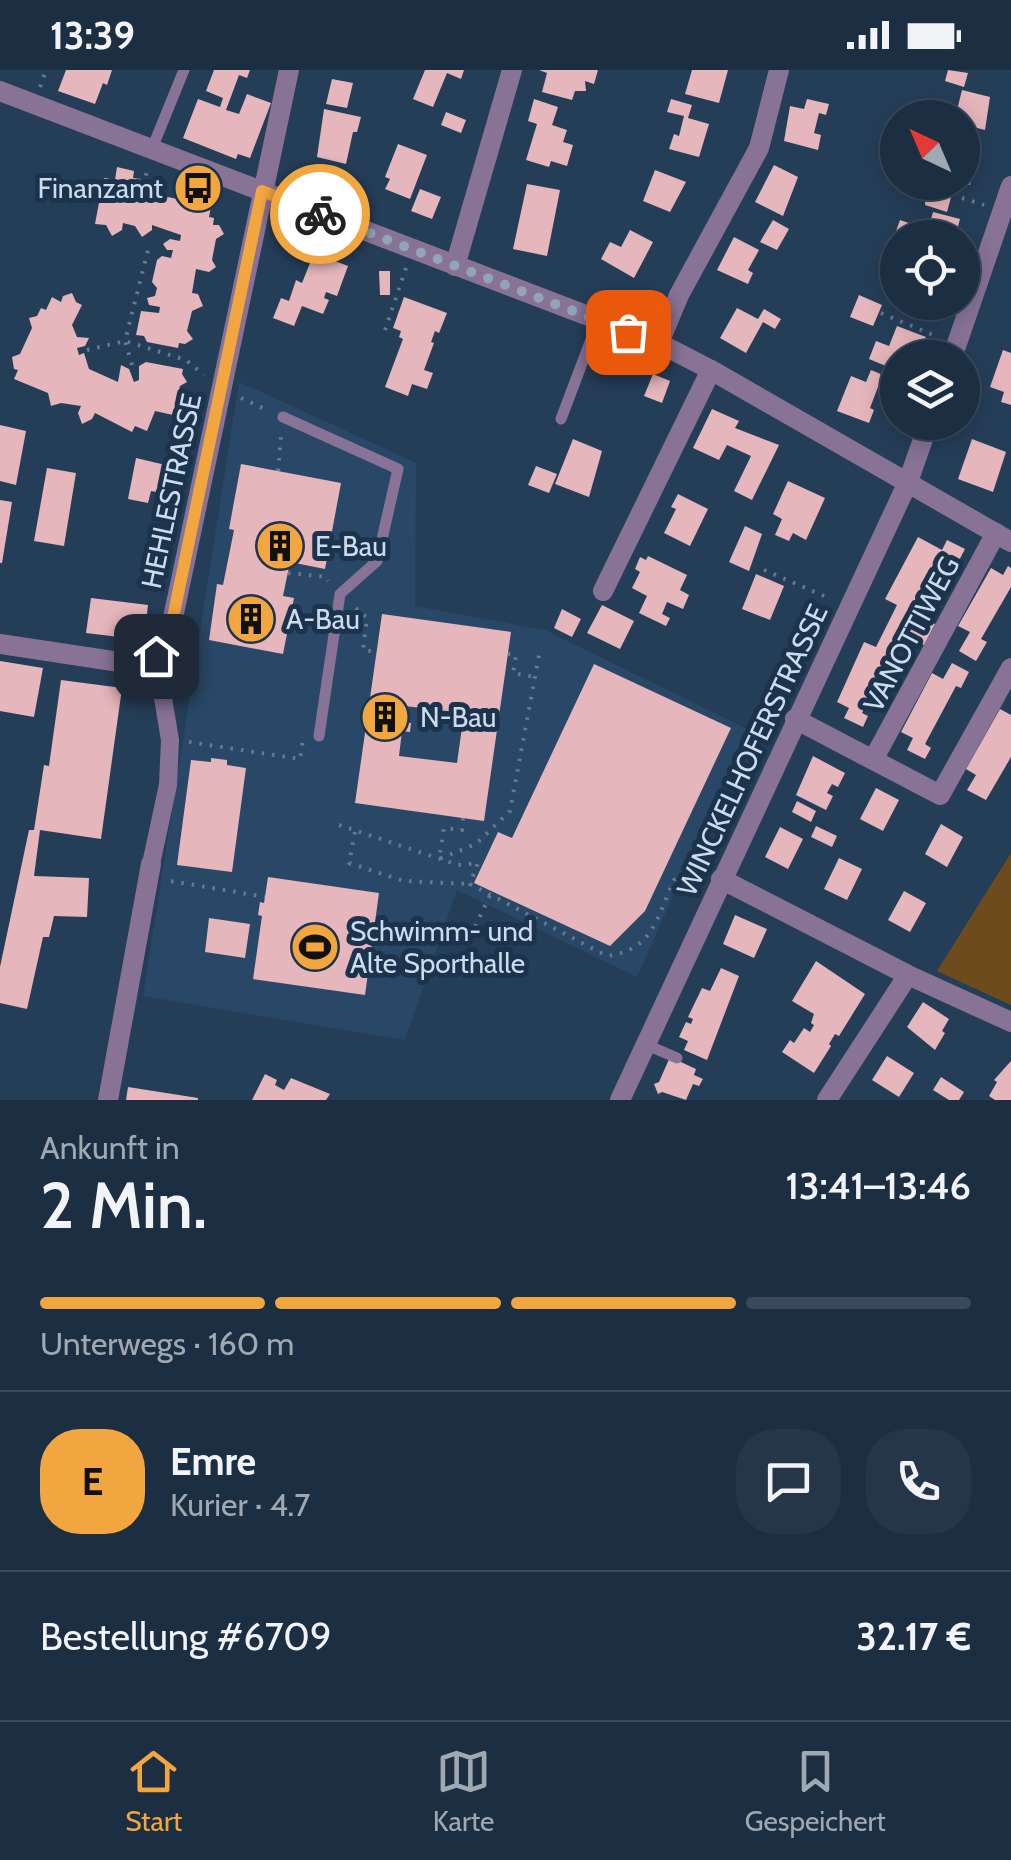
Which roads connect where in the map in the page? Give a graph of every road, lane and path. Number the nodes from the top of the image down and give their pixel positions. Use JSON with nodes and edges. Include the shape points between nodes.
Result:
{"nodes":[{"id":1,"x":184,"y":70,"type":"edge"},
{"id":2,"x":290,"y":70,"type":"edge"},
{"id":3,"x":512,"y":70,"type":"edge"},
{"id":4,"x":779,"y":70,"type":"edge"},
{"id":5,"x":0,"y":92,"type":"edge"},
{"id":6,"x":149,"y":160,"type":"junction"},
{"id":7,"x":144,"y":186,"type":"dead end"},
{"id":8,"x":1011,"y":186,"type":"edge"},
{"id":9,"x":262,"y":191,"type":"junction"},
{"id":10,"x":148,"y":250,"type":"dead end"},
{"id":11,"x":412,"y":250,"type":"junction"},
{"id":12,"x":455,"y":266,"type":"junction"},
{"id":13,"x":896,"y":320,"type":"edge"},
{"id":14,"x":598,"y":321,"type":"junction"},
{"id":15,"x":385,"y":330,"type":"dead end"},
{"id":16,"x":125,"y":340,"type":"junction"},
{"id":17,"x":933,"y":340,"type":"edge"},
{"id":18,"x":958,"y":340,"type":"edge"},
{"id":19,"x":658,"y":344,"type":"junction"},
{"id":20,"x":87,"y":350,"type":"dead end"},
{"id":21,"x":132,"y":366,"type":"dead end"},
{"id":22,"x":712,"y":370,"type":"junction"},
{"id":23,"x":221,"y":389,"type":"junction"},
{"id":24,"x":283,"y":417,"type":"junction"},
{"id":25,"x":561,"y":419,"type":"dead end"},
{"id":26,"x":923,"y":440,"type":"edge"},
{"id":27,"x":278,"y":471,"type":"dead end"},
{"id":28,"x":908,"y":482,"type":"junction"},
{"id":29,"x":1004,"y":538,"type":"edge"},
{"id":30,"x":764,"y":570,"type":"dead end"},
{"id":31,"x":288,"y":573,"type":"dead end"},
{"id":32,"x":603,"y":591,"type":"dead end"},
{"id":33,"x":340,"y":594,"type":"junction"},
{"id":34,"x":849,"y":607,"type":"junction"},
{"id":35,"x":0,"y":644,"type":"edge"},
{"id":36,"x":540,"y":650,"type":"dead end"},
{"id":37,"x":377,"y":652,"type":"dead end"},
{"id":38,"x":508,"y":654,"type":"dead end"},
{"id":39,"x":156,"y":656,"type":"junction"},
{"id":40,"x":1011,"y":668,"type":"edge"},
{"id":41,"x":535,"y":677,"type":"junction"},
{"id":42,"x":795,"y":720,"type":"junction"},
{"id":43,"x":304,"y":734,"type":"dead end"},
{"id":44,"x":319,"y":736,"type":"dead end"},
{"id":45,"x":170,"y":740,"type":"junction"},
{"id":46,"x":220,"y":747,"type":"junction"},
{"id":47,"x":218,"y":759,"type":"dead end"},
{"id":48,"x":874,"y":760,"type":"junction"},
{"id":49,"x":463,"y":818,"type":"dead end"},
{"id":50,"x":339,"y":825,"type":"dead end"},
{"id":51,"x":355,"y":830,"type":"junction"},
{"id":52,"x":440,"y":858,"type":"junction"},
{"id":53,"x":726,"y":869,"type":"junction"},
{"id":54,"x":150,"y":871,"type":"junction"},
{"id":55,"x":470,"y":884,"type":"junction"},
{"id":56,"x":490,"y":895,"type":"junction"},
{"id":57,"x":265,"y":897,"type":"dead end"},
{"id":58,"x":470,"y":936,"type":"dead end"},
{"id":59,"x":598,"y":940,"type":"dead end"},
{"id":60,"x":594,"y":950,"type":"junction"},
{"id":61,"x":908,"y":975,"type":"junction"},
{"id":62,"x":1011,"y":1022,"type":"edge"},
{"id":63,"x":647,"y":1044,"type":"junction"},
{"id":64,"x":678,"y":1058,"type":"dead end"},
{"id":65,"x":108,"y":1100,"type":"edge"},
{"id":66,"x":620,"y":1100,"type":"edge"},
{"id":67,"x":828,"y":1100,"type":"edge"}],
"edges":[{"from":1,"to":6,"type":"lane"},
{"from":2,"to":9,"type":"street","name":"HEHLESTRASSE"},
{"from":3,"to":12,"type":"street"},
{"from":4,"to":19,"type":"street","via":[[758,148]]},
{"from":5,"to":6,"type":"street"},
{"from":6,"to":7,"type":"path"},
{"from":6,"to":9,"type":"street"},
{"from":8,"to":18,"type":"street"},
{"from":9,"to":11,"type":"street"},
{"from":9,"to":23,"type":"street","name":"HEHLESTRASSE"},
{"from":10,"to":16,"type":"path"},
{"from":11,"to":12,"type":"street"},
{"from":11,"to":15,"type":"path"},
{"from":12,"to":14,"type":"street"},
{"from":13,"to":17,"type":"path"},
{"from":14,"to":19,"type":"street"},
{"from":14,"to":25,"type":"lane"},
{"from":16,"to":20,"type":"path"},
{"from":16,"to":21,"type":"path"},
{"from":16,"to":23,"type":"path","via":[[186,360]]},
{"from":19,"to":22,"type":"street"},
{"from":22,"to":28,"type":"street"},
{"from":22,"to":32,"type":"street"},
{"from":23,"to":24,"type":"path"},
{"from":23,"to":39,"type":"street","name":"HEHLESTRASSE","via":[[170,632]]},
{"from":24,"to":27,"type":"path"},
{"from":24,"to":33,"type":"lane","via":[[398,469],[377,561]]},
{"from":26,"to":28,"type":"street","name":"WINCKELHOFERSTRASSE"},
{"from":28,"to":29,"type":"street"},
{"from":28,"to":34,"type":"street","name":"WINCKELHOFERSTRASSE"},
{"from":29,"to":48,"type":"street","name":"VANOTTIWEG"},
{"from":30,"to":34,"type":"path"},
{"from":31,"to":33,"type":"path","via":[[326,578]]},
{"from":33,"to":37,"type":"path","via":[[367,618],[364,650]]},
{"from":33,"to":44,"type":"lane"},
{"from":34,"to":42,"type":"street","name":"WINCKELHOFERSTRASSE"},
{"from":35,"to":39,"type":"street","via":[[126,662]]},
{"from":36,"to":41,"type":"path"},
{"from":38,"to":41,"type":"path","via":[[516,655],[513,673]]},
{"from":39,"to":45,"type":"street"},
{"from":40,"to":48,"type":"street","via":[[940,794]]},
{"from":41,"to":52,"type":"path","via":[[510,810],[476,844]]},
{"from":42,"to":48,"type":"street"},
{"from":42,"to":53,"type":"street","name":"WINCKELHOFERSTRASSE"},
{"from":43,"to":46,"type":"path","via":[[300,758]]},
{"from":45,"to":46,"type":"path"},
{"from":45,"to":54,"type":"street"},
{"from":46,"to":47,"type":"path"},
{"from":49,"to":52,"type":"path","via":[[462,830],[444,828]]},
{"from":50,"to":51,"type":"path"},
{"from":51,"to":52,"type":"path"},
{"from":51,"to":55,"type":"path","via":[[349,863],[404,881]]},
{"from":52,"to":55,"type":"path","via":[[481,864]]},
{"from":53,"to":60,"type":"path","via":[[716,854],[710,868],[674,880],[638,949],[607,956]]},
{"from":53,"to":61,"type":"street"},
{"from":53,"to":63,"type":"street","name":"WINCKELHOFERSTRASSE"},
{"from":54,"to":57,"type":"path"},
{"from":54,"to":65,"type":"street"},
{"from":55,"to":56,"type":"path"},
{"from":56,"to":58,"type":"path"},
{"from":56,"to":60,"type":"path"},
{"from":59,"to":60,"type":"path"},
{"from":61,"to":62,"type":"street"},
{"from":61,"to":67,"type":"street"},
{"from":63,"to":64,"type":"lane"},
{"from":63,"to":66,"type":"street","name":"WINCKELHOFERSTRASSE"}]}
